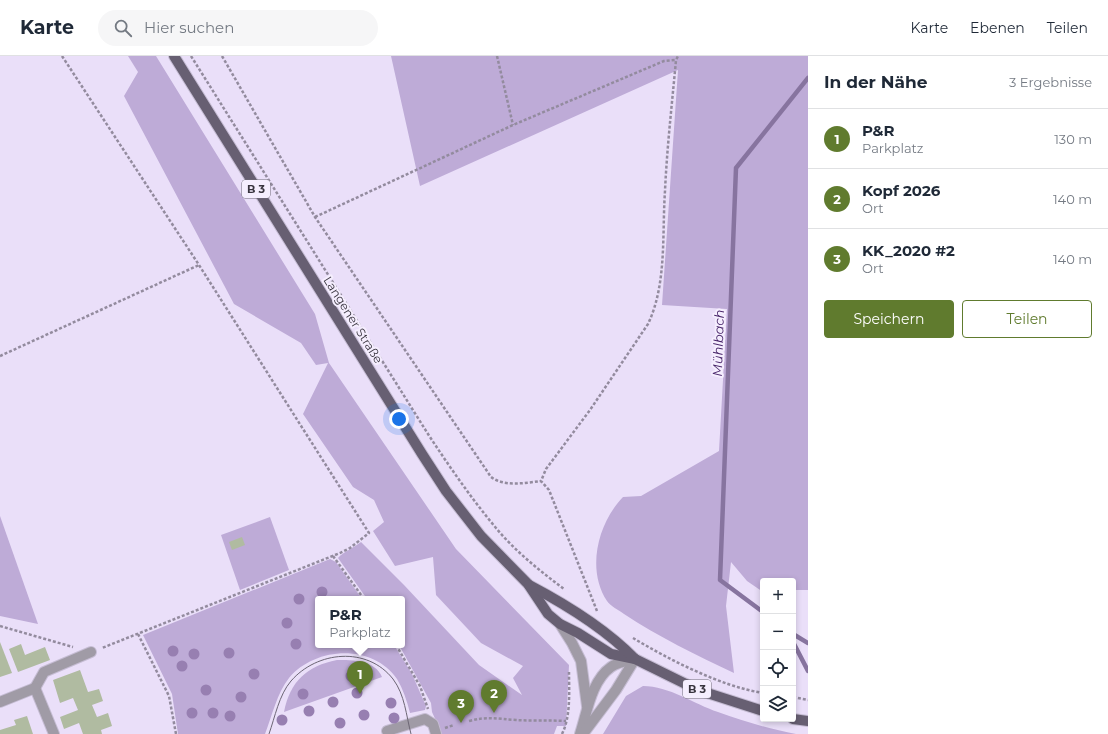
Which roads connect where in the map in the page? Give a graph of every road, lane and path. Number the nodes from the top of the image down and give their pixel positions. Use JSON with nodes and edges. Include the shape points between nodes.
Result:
{"nodes":[{"id":1,"x":62,"y":56,"type":"edge"},
{"id":2,"x":174,"y":56,"type":"edge"},
{"id":3,"x":191,"y":56,"type":"edge"},
{"id":4,"x":222,"y":56,"type":"edge"},
{"id":5,"x":496,"y":56,"type":"edge"},
{"id":6,"x":678,"y":56,"type":"edge"},
{"id":7,"x":676,"y":60,"type":"junction"},
{"id":8,"x":513,"y":125,"type":"junction"},
{"id":9,"x":315,"y":217,"type":"junction"},
{"id":10,"x":199,"y":265,"type":"junction"},
{"id":11,"x":0,"y":356,"type":"edge"},
{"id":12,"x":541,"y":481,"type":"junction"},
{"id":13,"x":333,"y":556,"type":"junction"},
{"id":14,"x":528,"y":584,"type":"junction"},
{"id":15,"x":568,"y":592,"type":"dead end"},
{"id":16,"x":362,"y":596,"type":"edge"},
{"id":17,"x":592,"y":612,"type":"dead end"},
{"id":18,"x":560,"y":624,"type":"junction"},
{"id":19,"x":0,"y":626,"type":"edge"},
{"id":20,"x":138,"y":634,"type":"junction"},
{"id":21,"x":629,"y":636,"type":"dead end"},
{"id":22,"x":398,"y":648,"type":"edge"},
{"id":23,"x":91,"y":652,"type":"junction"},
{"id":24,"x":635,"y":659,"type":"junction"},
{"id":25,"x":581,"y":661,"type":"junction"},
{"id":26,"x":35,"y":688,"type":"junction"},
{"id":27,"x":760,"y":692,"type":"edge"},
{"id":28,"x":796,"y":698,"type":"edge"},
{"id":29,"x":808,"y":700,"type":"edge"},
{"id":30,"x":0,"y":702,"type":"edge"},
{"id":31,"x":587,"y":710,"type":"junction"},
{"id":32,"x":760,"y":711,"type":"edge"},
{"id":33,"x":796,"y":719,"type":"edge"},
{"id":34,"x":469,"y":721,"type":"dead end"},
{"id":35,"x":566,"y":721,"type":"junction"},
{"id":36,"x":808,"y":721,"type":"edge"},
{"id":37,"x":435,"y":729,"type":"edge"},
{"id":38,"x":387,"y":731,"type":"dead end"},
{"id":39,"x":54,"y":734,"type":"edge"},
{"id":40,"x":176,"y":734,"type":"edge"},
{"id":41,"x":562,"y":734,"type":"edge"},
{"id":42,"x":582,"y":734,"type":"edge"}],
"edges":[{"from":1,"to":10,"type":"path"},
{"from":2,"to":14,"type":"main road","name":"Langener Straße","number":"B 3","via":[[430,466],[481,536]]},
{"from":3,"to":15,"type":"path","via":[[423,428],[464,487],[497,529],[543,573]]},
{"from":4,"to":9,"type":"path"},
{"from":5,"to":8,"type":"path"},
{"from":6,"to":7,"type":"path"},
{"from":7,"to":8,"type":"path","via":[[664,62]]},
{"from":7,"to":12,"type":"path","via":[[666,169],[661,267],[653,313],[590,410],[546,469]]},
{"from":8,"to":9,"type":"path"},
{"from":9,"to":12,"type":"path","via":[[491,477],[497,481],[521,484]]},
{"from":10,"to":11,"type":"path"},
{"from":10,"to":13,"type":"path","via":[[369,534],[350,548]]},
{"from":12,"to":17,"type":"path","via":[[549,490],[599,617]]},
{"from":13,"to":16,"type":"path"},
{"from":13,"to":20,"type":"path"},
{"from":14,"to":18,"type":"main road","name":"Langener Straße","number":"B 3","via":[[548,614]]},
{"from":14,"to":24,"type":"main road","name":"Langener Straße","number":"B 3","via":[[564,604],[604,632]]},
{"from":18,"to":24,"type":"main road","name":"Langener Straße","number":"B 3","via":[[611,654]]},
{"from":18,"to":25,"type":"street"},
{"from":19,"to":23,"type":"path"},
{"from":20,"to":23,"type":"path"},
{"from":20,"to":40,"type":"path","via":[[169,696]]},
{"from":21,"to":27,"type":"path","via":[[664,656],[744,689]]},
{"from":22,"to":37,"type":"path","via":[[420,686]]},
{"from":23,"to":26,"type":"street","via":[[44,672]]},
{"from":24,"to":31,"type":"street","via":[[611,666],[603,674]]},
{"from":24,"to":32,"type":"main road","number":"B 3","via":[[698,690]]},
{"from":24,"to":42,"type":"street","via":[[616,690]]},
{"from":25,"to":31,"type":"street"},
{"from":25,"to":35,"type":"path","via":[[569,665]]},
{"from":26,"to":30,"type":"street"},
{"from":26,"to":39,"type":"street"},
{"from":28,"to":29,"type":"path"},
{"from":31,"to":42,"type":"street"},
{"from":33,"to":36,"type":"main road"},
{"from":34,"to":35,"type":"path","via":[[489,717]]},
{"from":35,"to":41,"type":"path"},
{"from":37,"to":38,"type":"street","via":[[425,719]]}]}
